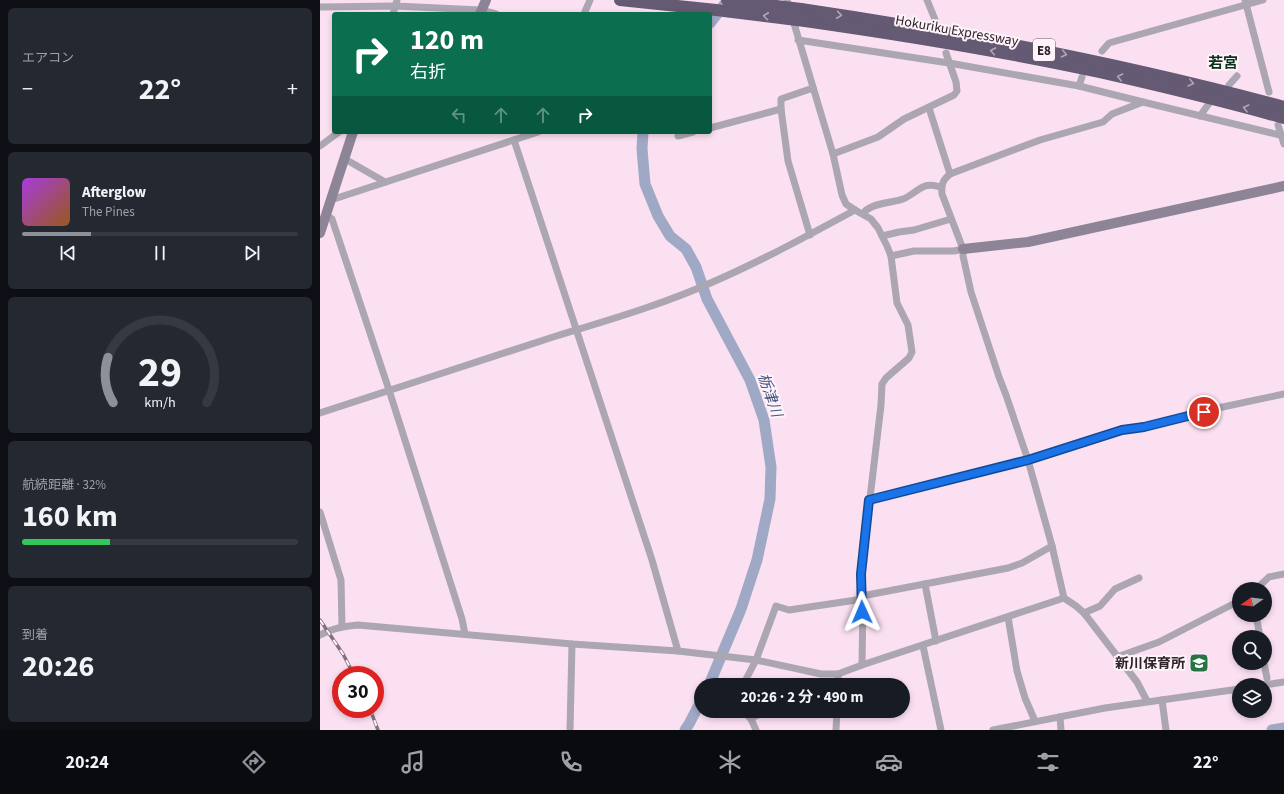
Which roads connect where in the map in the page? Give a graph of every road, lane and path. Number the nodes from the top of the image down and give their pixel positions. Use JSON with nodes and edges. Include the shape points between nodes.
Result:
{"nodes":[{"id":1,"x":486,"y":0,"type":"edge"},
{"id":2,"x":590,"y":0,"type":"edge"},
{"id":3,"x":620,"y":0,"type":"edge"},
{"id":4,"x":727,"y":0,"type":"edge"},
{"id":5,"x":786,"y":0,"type":"edge"},
{"id":6,"x":927,"y":0,"type":"edge"},
{"id":7,"x":1263,"y":0,"type":"edge"},
{"id":8,"x":1245,"y":2,"type":"edge"},
{"id":9,"x":396,"y":3,"type":"edge"},
{"id":10,"x":320,"y":7,"type":"edge"},
{"id":11,"x":481,"y":12,"type":"edge"},
{"id":12,"x":585,"y":12,"type":"edge"},
{"id":13,"x":803,"y":15,"type":"junction"},
{"id":14,"x":936,"y":22,"type":"dead end"},
{"id":15,"x":798,"y":40,"type":"junction"},
{"id":16,"x":1102,"y":51,"type":"dead end"},
{"id":17,"x":946,"y":53,"type":"dead end"},
{"id":18,"x":949,"y":63,"type":"junction"},
{"id":19,"x":1237,"y":76,"type":"dead end"},
{"id":20,"x":1082,"y":77,"type":"dead end"},
{"id":21,"x":1229,"y":85,"type":"dead end"},
{"id":22,"x":1079,"y":86,"type":"junction"},
{"id":23,"x":813,"y":88,"type":"junction"},
{"id":24,"x":1269,"y":92,"type":"dead end"},
{"id":25,"x":1143,"y":102,"type":"junction"},
{"id":26,"x":1210,"y":102,"type":"dead end"},
{"id":27,"x":1284,"y":107,"type":"edge"},
{"id":28,"x":928,"y":108,"type":"junction"},
{"id":29,"x":781,"y":109,"type":"junction"},
{"id":30,"x":1200,"y":116,"type":"junction"},
{"id":31,"x":1281,"y":121,"type":"edge"},
{"id":32,"x":712,"y":127,"type":"edge"},
{"id":33,"x":336,"y":134,"type":"edge"},
{"id":34,"x":352,"y":134,"type":"edge"},
{"id":35,"x":532,"y":134,"type":"edge"},
{"id":36,"x":686,"y":134,"type":"edge"},
{"id":37,"x":1283,"y":135,"type":"edge"},
{"id":38,"x":678,"y":136,"type":"dead end"},
{"id":39,"x":514,"y":140,"type":"junction"},
{"id":40,"x":1284,"y":144,"type":"edge"},
{"id":41,"x":320,"y":146,"type":"edge"},
{"id":42,"x":833,"y":154,"type":"junction"},
{"id":43,"x":344,"y":159,"type":"junction"},
{"id":44,"x":950,"y":174,"type":"junction"},
{"id":45,"x":385,"y":182,"type":"junction"},
{"id":46,"x":1284,"y":186,"type":"edge"},
{"id":47,"x":941,"y":187,"type":"junction"},
{"id":48,"x":331,"y":200,"type":"junction"},
{"id":49,"x":855,"y":210,"type":"junction"},
{"id":50,"x":863,"y":214,"type":"junction"},
{"id":51,"x":326,"y":215,"type":"junction"},
{"id":52,"x":951,"y":219,"type":"junction"},
{"id":53,"x":320,"y":233,"type":"edge"},
{"id":54,"x":810,"y":235,"type":"junction"},
{"id":55,"x":882,"y":236,"type":"junction"},
{"id":56,"x":964,"y":249,"type":"junction"},
{"id":57,"x":891,"y":256,"type":"junction"},
{"id":58,"x":576,"y":330,"type":"junction"},
{"id":59,"x":389,"y":390,"type":"junction"},
{"id":60,"x":1284,"y":394,"type":"edge"},
{"id":61,"x":320,"y":413,"type":"edge"},
{"id":62,"x":1028,"y":460,"type":"junction"},
{"id":63,"x":869,"y":500,"type":"junction"},
{"id":64,"x":320,"y":512,"type":"edge"},
{"id":65,"x":1052,"y":546,"type":"junction"},
{"id":66,"x":1284,"y":574,"type":"edge"},
{"id":67,"x":1138,"y":578,"type":"dead end"},
{"id":68,"x":1264,"y":582,"type":"edge"},
{"id":69,"x":925,"y":584,"type":"junction"},
{"id":70,"x":863,"y":598,"type":"junction"},
{"id":71,"x":1064,"y":598,"type":"junction"},
{"id":72,"x":1232,"y":605,"type":"edge"},
{"id":73,"x":1084,"y":613,"type":"junction"},
{"id":74,"x":1008,"y":617,"type":"junction"},
{"id":75,"x":342,"y":626,"type":"junction"},
{"id":76,"x":465,"y":634,"type":"junction"},
{"id":77,"x":320,"y":635,"type":"edge"},
{"id":78,"x":936,"y":641,"type":"junction"},
{"id":79,"x":572,"y":644,"type":"junction"},
{"id":80,"x":923,"y":646,"type":"junction"},
{"id":81,"x":678,"y":651,"type":"junction"},
{"id":82,"x":1118,"y":657,"type":"junction"},
{"id":83,"x":756,"y":660,"type":"junction"},
{"id":84,"x":862,"y":665,"type":"junction"},
{"id":85,"x":838,"y":674,"type":"junction"},
{"id":86,"x":747,"y":678,"type":"edge"},
{"id":87,"x":838,"y":678,"type":"edge"},
{"id":88,"x":1272,"y":682,"type":"edge"},
{"id":89,"x":1284,"y":682,"type":"edge"},
{"id":90,"x":1232,"y":690,"type":"edge"},
{"id":91,"x":1162,"y":700,"type":"junction"},
{"id":92,"x":1147,"y":701,"type":"junction"},
{"id":93,"x":1060,"y":717,"type":"junction"},
{"id":94,"x":837,"y":718,"type":"edge"},
{"id":95,"x":751,"y":719,"type":"edge"},
{"id":96,"x":1035,"y":721,"type":"junction"},
{"id":97,"x":570,"y":730,"type":"edge"},
{"id":98,"x":756,"y":730,"type":"edge"},
{"id":99,"x":836,"y":730,"type":"edge"},
{"id":100,"x":941,"y":730,"type":"edge"},
{"id":101,"x":992,"y":730,"type":"edge"},
{"id":102,"x":1061,"y":730,"type":"edge"},
{"id":103,"x":1166,"y":730,"type":"edge"}],
"edges":[{"from":1,"to":11,"type":"street"},
{"from":2,"to":12,"type":"street"},
{"from":13,"to":3,"type":"highway","name":"Hokuriku Expressway","number":"E8","one_way":true,"bridge":true,"via":[[716,10]]},
{"from":4,"to":13,"type":"highway","name":"Hokuriku Expressway","number":"E8","bridge":true},
{"from":5,"to":15,"type":"street"},
{"from":6,"to":14,"type":"street"},
{"from":7,"to":8,"type":"street"},
{"from":8,"to":16,"type":"street","via":[[1109,43]]},
{"from":8,"to":24,"type":"street"},
{"from":9,"to":10,"type":"street"},
{"from":9,"to":11,"type":"street"},
{"from":13,"to":27,"type":"highway","name":"Hokuriku Expressway","number":"E8","one_way":true,"via":[[879,20],[1030,47],[1177,79]]},
{"from":31,"to":13,"type":"highway","name":"Hokuriku Expressway","number":"E8","one_way":true,"via":[[1160,86]]},
{"from":15,"to":18,"type":"street"},
{"from":15,"to":23,"type":"street"},
{"from":17,"to":18,"type":"street"},
{"from":18,"to":22,"type":"street"},
{"from":18,"to":28,"type":"street","via":[[957,91]]},
{"from":19,"to":21,"type":"street"},
{"from":20,"to":22,"type":"street"},
{"from":22,"to":25,"type":"street"},
{"from":23,"to":29,"type":"street","via":[[781,99]]},
{"from":23,"to":42,"type":"street"},
{"from":25,"to":30,"type":"street"},
{"from":25,"to":44,"type":"street","via":[[1112,114],[1103,122],[1040,140]]},
{"from":26,"to":30,"type":"street"},
{"from":28,"to":42,"type":"street","via":[[904,119],[878,136]]},
{"from":28,"to":44,"type":"street"},
{"from":29,"to":32,"type":"street"},
{"from":29,"to":54,"type":"street","via":[[788,161]]},
{"from":30,"to":37,"type":"street"},
{"from":31,"to":37,"type":"street"},
{"from":33,"to":41,"type":"street"},
{"from":34,"to":43,"type":"street"},
{"from":35,"to":39,"type":"street"},
{"from":36,"to":38,"type":"street"},
{"from":37,"to":40,"type":"street"},
{"from":39,"to":45,"type":"street"},
{"from":39,"to":58,"type":"street"},
{"from":42,"to":49,"type":"street","via":[[842,195],[846,204]]},
{"from":43,"to":45,"type":"street"},
{"from":43,"to":48,"type":"street"},
{"from":44,"to":47,"type":"street"},
{"from":45,"to":48,"type":"street"},
{"from":46,"to":56,"type":"street","via":[[1028,242]]},
{"from":47,"to":50,"type":"street","via":[[925,186],[904,199],[871,207]]},
{"from":47,"to":52,"type":"street"},
{"from":48,"to":51,"type":"street"},
{"from":49,"to":50,"type":"street"},
{"from":49,"to":54,"type":"street"},
{"from":50,"to":55,"type":"street","via":[[871,218]]},
{"from":51,"to":53,"type":"street"},
{"from":51,"to":59,"type":"street","via":[[332,219]]},
{"from":52,"to":55,"type":"street"},
{"from":52,"to":56,"type":"street"},
{"from":54,"to":58,"type":"street","via":[[684,294]]},
{"from":55,"to":57,"type":"street"},
{"from":56,"to":57,"type":"street","via":[[914,251]]},
{"from":56,"to":62,"type":"street","via":[[971,292]]},
{"from":57,"to":63,"type":"street","via":[[897,303],[908,325],[912,352],[882,384]]},
{"from":58,"to":59,"type":"street"},
{"from":58,"to":81,"type":"street","via":[[652,560]]},
{"from":59,"to":61,"type":"street"},
{"from":59,"to":76,"type":"street"},
{"from":60,"to":62,"type":"street","via":[[1122,430]]},
{"from":62,"to":63,"type":"street"},
{"from":62,"to":65,"type":"street"},
{"from":63,"to":70,"type":"street","via":[[861,574]]},
{"from":64,"to":75,"type":"street","via":[[341,580]]},
{"from":65,"to":69,"type":"street","via":[[1008,568]]},
{"from":65,"to":71,"type":"street"},
{"from":66,"to":68,"type":"street","via":[[1269,577]]},
{"from":67,"to":73,"type":"street","via":[[1115,589],[1100,606]]},
{"from":69,"to":70,"type":"street"},
{"from":69,"to":78,"type":"street"},
{"from":70,"to":83,"type":"street","via":[[789,610],[776,606]]},
{"from":70,"to":84,"type":"street"},
{"from":71,"to":73,"type":"street"},
{"from":71,"to":74,"type":"street"},
{"from":72,"to":82,"type":"street","via":[[1159,642]]},
{"from":73,"to":82,"type":"street"},
{"from":74,"to":78,"type":"street"},
{"from":74,"to":96,"type":"street","via":[[1025,698]]},
{"from":75,"to":76,"type":"street","via":[[358,625]]},
{"from":75,"to":77,"type":"street"},
{"from":76,"to":79,"type":"street"},
{"from":78,"to":80,"type":"street"},
{"from":79,"to":81,"type":"street"},
{"from":79,"to":97,"type":"street"},
{"from":80,"to":84,"type":"street"},
{"from":80,"to":100,"type":"street"},
{"from":81,"to":83,"type":"street"},
{"from":82,"to":92,"type":"street"},
{"from":83,"to":85,"type":"street","via":[[821,674]]},
{"from":83,"to":86,"type":"street"},
{"from":84,"to":85,"type":"street"},
{"from":85,"to":87,"type":"street"},
{"from":88,"to":89,"type":"street"},
{"from":90,"to":91,"type":"street"},
{"from":91,"to":92,"type":"street"},
{"from":91,"to":103,"type":"street"},
{"from":92,"to":93,"type":"street"},
{"from":93,"to":96,"type":"street"},
{"from":93,"to":102,"type":"street"},
{"from":94,"to":99,"type":"street"},
{"from":95,"to":98,"type":"street"},
{"from":96,"to":101,"type":"street"}]}
